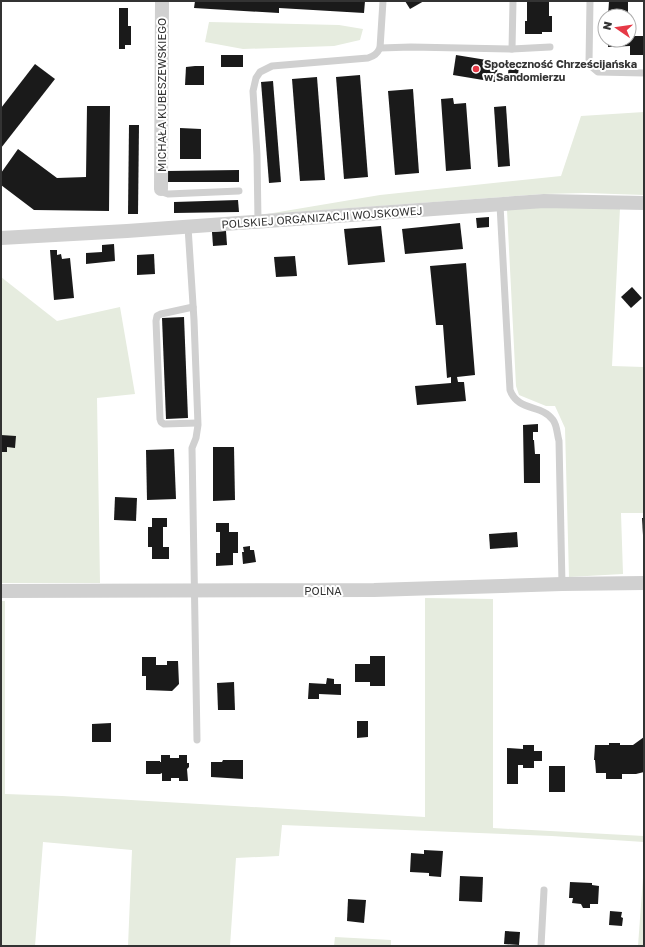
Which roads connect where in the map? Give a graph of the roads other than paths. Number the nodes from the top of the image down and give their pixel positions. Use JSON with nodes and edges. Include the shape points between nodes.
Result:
{"nodes":[{"id":1,"x":162,"y":1,"type":"edge"},
{"id":2,"x":383,"y":1,"type":"edge"},
{"id":3,"x":514,"y":1,"type":"edge"},
{"id":4,"x":590,"y":1,"type":"edge"},
{"id":5,"x":550,"y":47,"type":"dead end"},
{"id":6,"x":380,"y":48,"type":"junction"},
{"id":7,"x":512,"y":48,"type":"junction"},
{"id":8,"x":644,"y":73,"type":"edge"},
{"id":9,"x":161,"y":189,"type":"joint"},
{"id":10,"x":239,"y":192,"type":"dead end"},
{"id":11,"x":644,"y":203,"type":"edge"},
{"id":12,"x":500,"y":205,"type":"junction"},
{"id":13,"x":258,"y":221,"type":"junction"},
{"id":14,"x":188,"y":227,"type":"junction"},
{"id":15,"x":1,"y":238,"type":"edge"},
{"id":16,"x":193,"y":307,"type":"junction"},
{"id":17,"x":197,"y":423,"type":"junction"},
{"id":18,"x":644,"y":583,"type":"edge"},
{"id":19,"x":562,"y":584,"type":"junction"},
{"id":20,"x":196,"y":590,"type":"junction"},
{"id":21,"x":1,"y":591,"type":"edge"},
{"id":22,"x":197,"y":740,"type":"dead end"},
{"id":23,"x":544,"y":890,"type":"dead end"},
{"id":24,"x":541,"y":946,"type":"edge"}],
"edges":[{"from":1,"to":9,"type":"street","name":"MICHAŁA KUBESZEWSKIEGO"},
{"from":2,"to":6,"type":"lane"},
{"from":3,"to":7,"type":"lane"},
{"from":4,"to":8,"type":"lane","via":[[589,62],[592,67],[598,72]]},
{"from":5,"to":7,"type":"lane"},
{"from":6,"to":7,"type":"lane"},
{"from":6,"to":13,"type":"lane","via":[[378,53],[368,58],[272,66],[260,72],[256,78],[254,91]]},
{"from":9,"to":10,"type":"lane","via":[[168,194]]},
{"from":11,"to":12,"type":"street","name":"POLSKIEJ ORGANIZACJI WOJSKOWEJ","via":[[544,202]]},
{"from":12,"to":13,"type":"street","name":"POLSKIEJ ORGANIZACJI WOJSKOWEJ"},
{"from":12,"to":19,"type":"lane","via":[[510,390],[513,398],[520,404],[544,413],[552,419],[559,441]]},
{"from":13,"to":14,"type":"street","name":"POLSKIEJ ORGANIZACJI WOJSKOWEJ"},
{"from":14,"to":15,"type":"street","name":"POLSKIEJ ORGANIZACJI WOJSKOWEJ"},
{"from":14,"to":16,"type":"lane"},
{"from":16,"to":17,"type":"lane"},
{"from":16,"to":17,"type":"lane","via":[[161,314],[157,316],[156,321],[161,422]]},
{"from":17,"to":20,"type":"lane","via":[[192,448],[193,572]]},
{"from":18,"to":19,"type":"street","name":"POLNA"},
{"from":19,"to":20,"type":"street","name":"POLNA","via":[[374,590]]},
{"from":20,"to":21,"type":"street","name":"POLNA"},
{"from":20,"to":22,"type":"lane"},
{"from":23,"to":24,"type":"lane"}]}
